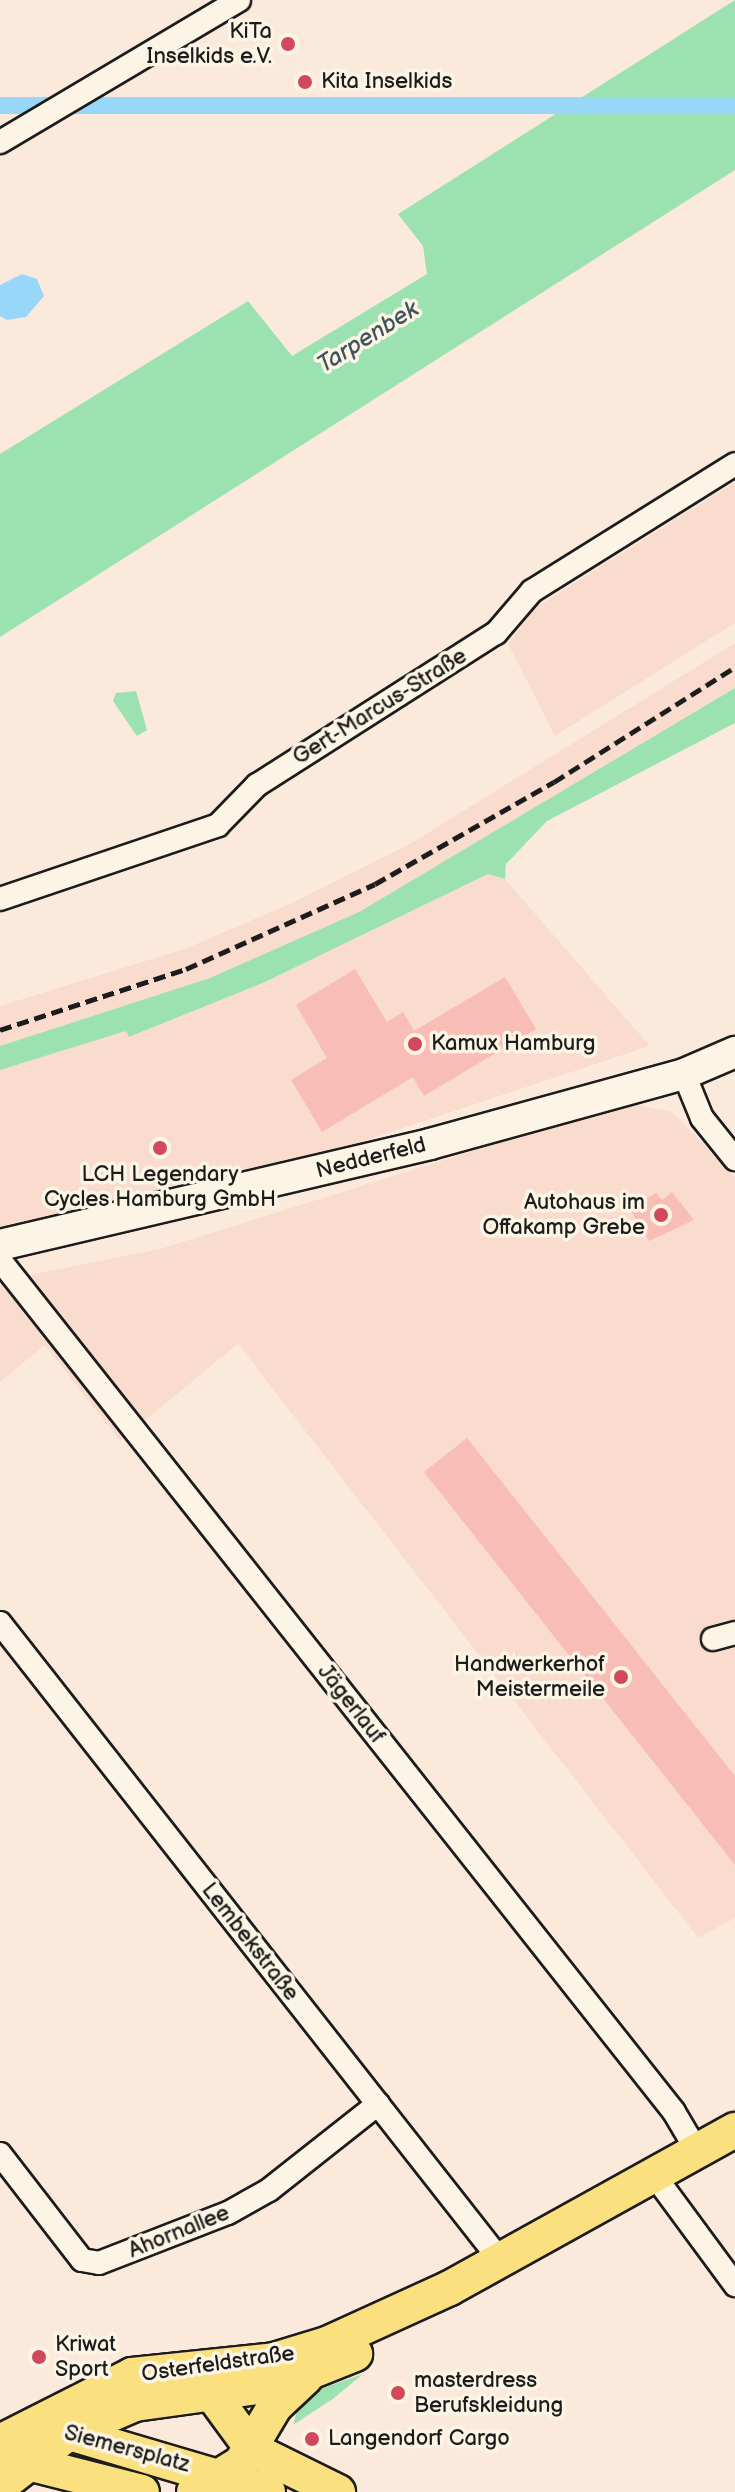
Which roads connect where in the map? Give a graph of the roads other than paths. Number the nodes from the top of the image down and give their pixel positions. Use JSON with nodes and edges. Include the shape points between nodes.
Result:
{"nodes":[{"id":1,"x":239,"y":0,"type":"edge"},
{"id":2,"x":0,"y":142,"type":"edge"},
{"id":3,"x":735,"y":464,"type":"edge"},
{"id":4,"x":0,"y":899,"type":"edge"},
{"id":5,"x":735,"y":1052,"type":"edge"},
{"id":6,"x":684,"y":1074,"type":"junction"},
{"id":7,"x":735,"y":1159,"type":"edge"},
{"id":8,"x":0,"y":1245,"type":"edge"},
{"id":9,"x":0,"y":1260,"type":"edge"},
{"id":10,"x":0,"y":1623,"type":"edge"},
{"id":11,"x":735,"y":1633,"type":"edge"},
{"id":12,"x":713,"y":1639,"type":"dead end"},
{"id":13,"x":378,"y":2104,"type":"junction"},
{"id":14,"x":735,"y":2130,"type":"edge"},
{"id":15,"x":697,"y":2151,"type":"junction"},
{"id":16,"x":0,"y":2154,"type":"edge"},
{"id":17,"x":654,"y":2175,"type":"junction"},
{"id":18,"x":501,"y":2261,"type":"junction"},
{"id":19,"x":735,"y":2285,"type":"edge"},
{"id":20,"x":450,"y":2288,"type":"junction"},
{"id":21,"x":174,"y":2366,"type":"junction"},
{"id":22,"x":306,"y":2377,"type":"junction"},
{"id":23,"x":211,"y":2391,"type":"junction"},
{"id":24,"x":70,"y":2432,"type":"junction"},
{"id":25,"x":9,"y":2448,"type":"edge"},
{"id":26,"x":253,"y":2450,"type":"junction"},
{"id":27,"x":225,"y":2476,"type":"junction"},
{"id":28,"x":142,"y":2492,"type":"edge"},
{"id":29,"x":194,"y":2492,"type":"edge"},
{"id":30,"x":268,"y":2492,"type":"edge"},
{"id":31,"x":338,"y":2492,"type":"edge"}],
"edges":[{"from":1,"to":2,"type":"street"},
{"from":3,"to":4,"type":"street","name":"Gert-Marcus-Straße","via":[[532,591],[496,633],[257,785],[218,825]]},
{"from":5,"to":6,"type":"main road","name":"Nedderfeld"},
{"from":6,"to":7,"type":"street","via":[[702,1118]]},
{"from":6,"to":8,"type":"main road","name":"Nedderfeld","via":[[368,1160]]},
{"from":9,"to":15,"type":"street","name":"Jägerlauf","via":[[665,2100]]},
{"from":10,"to":13,"type":"street","name":"Lembekstraße"},
{"from":11,"to":12,"type":"street"},
{"from":13,"to":16,"type":"street","name":"Ahornallee","via":[[269,2190],[228,2213],[99,2263],[82,2260]]},
{"from":13,"to":18,"type":"street","name":"Lembekstraße"},
{"from":14,"to":15,"type":"main road","name":"Osterfeldstraße"},
{"from":15,"to":17,"type":"main road","name":"Osterfeldstraße"},
{"from":17,"to":18,"type":"main road","name":"Osterfeldstraße"},
{"from":17,"to":19,"type":"street"},
{"from":18,"to":20,"type":"main road","name":"Osterfeldstraße"},
{"from":20,"to":21,"type":"main road","name":"Osterfeldstraße","via":[[291,2356]]},
{"from":20,"to":22,"type":"main road","name":"Osterfeldstraße","via":[[364,2349]]},
{"from":21,"to":23,"type":"main road","via":[[196,2374]]},
{"from":21,"to":25,"type":"main road","name":"Osterfeldstraße","via":[[113,2382]]},
{"from":22,"to":23,"type":"main road","name":"Osterfeldstraße"},
{"from":22,"to":26,"type":"main road","via":[[275,2406]]},
{"from":23,"to":24,"type":"main road","name":"Osterfeldstraße","via":[[135,2404]]},
{"from":23,"to":26,"type":"main road"},
{"from":24,"to":25,"type":"main road","name":"Siemersplatz"},
{"from":24,"to":27,"type":"main road","name":"Siemersplatz"},
{"from":25,"to":28,"type":"main road","name":"Siemersplatz"},
{"from":26,"to":27,"type":"main road"},
{"from":26,"to":31,"type":"main road"},
{"from":27,"to":29,"type":"main road"},
{"from":27,"to":30,"type":"main road","name":"Siemersplatz"}]}
